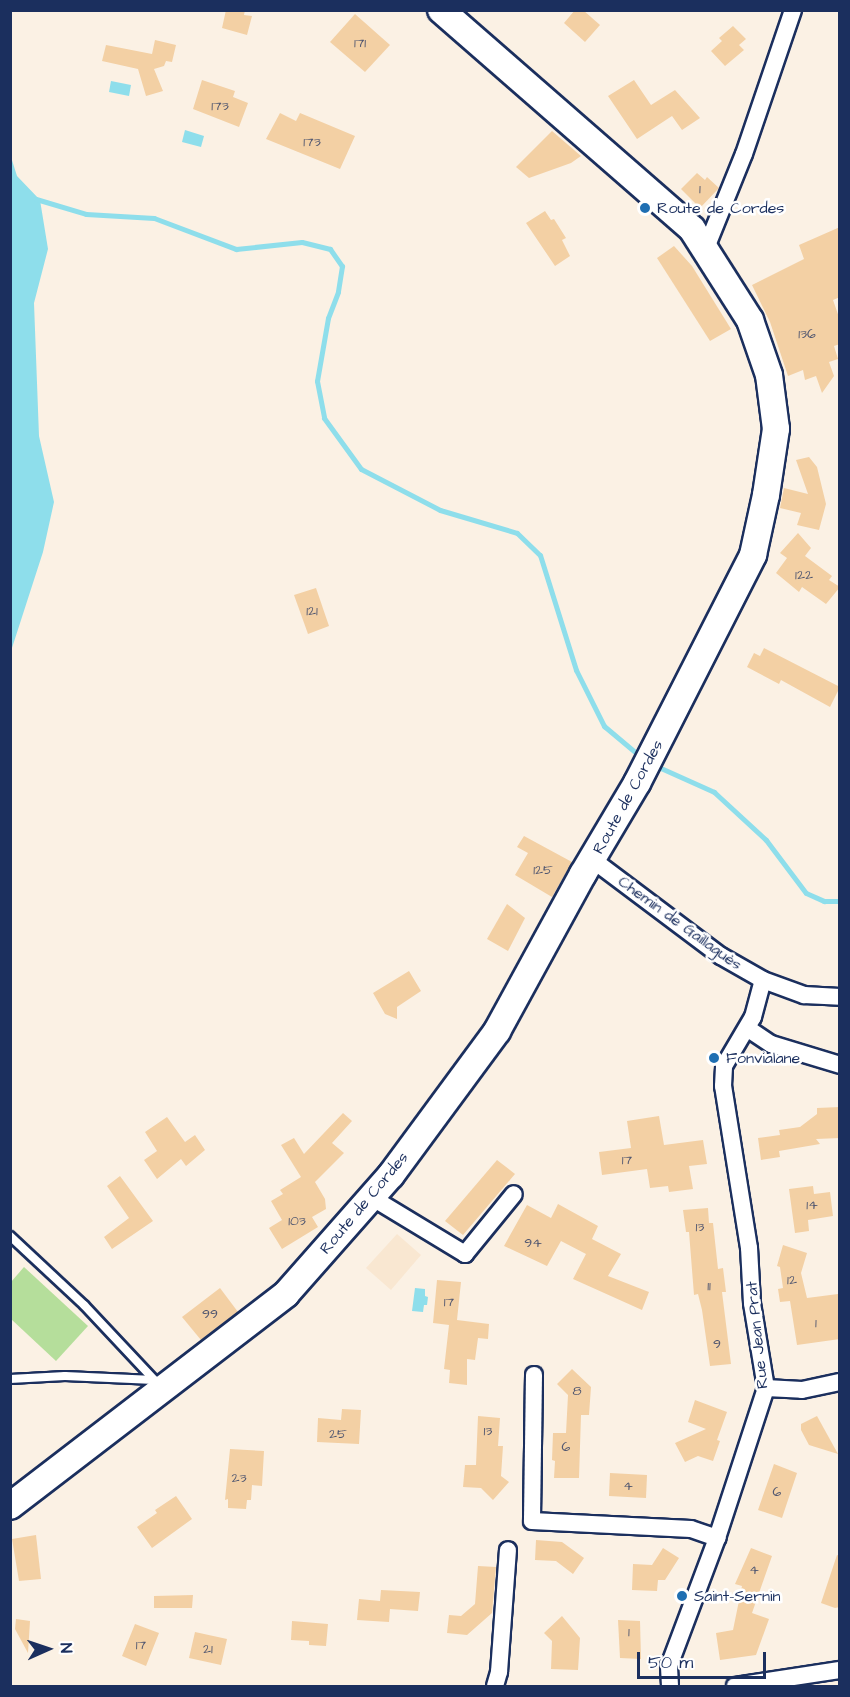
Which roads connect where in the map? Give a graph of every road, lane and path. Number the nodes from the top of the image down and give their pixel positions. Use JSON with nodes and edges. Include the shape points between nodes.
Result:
{"nodes":[{"id":1,"x":441,"y":10,"type":"edge"},
{"id":2,"x":793,"y":10,"type":"edge"},
{"id":3,"x":705,"y":248,"type":"junction"},
{"id":4,"x":593,"y":860,"type":"junction"},
{"id":5,"x":763,"y":980,"type":"junction"},
{"id":6,"x":840,"y":997,"type":"edge"},
{"id":7,"x":747,"y":1028,"type":"junction"},
{"id":8,"x":840,"y":1065,"type":"edge"},
{"id":9,"x":514,"y":1194,"type":"dead end"},
{"id":10,"x":371,"y":1197,"type":"junction"},
{"id":11,"x":10,"y":1236,"type":"edge"},
{"id":12,"x":534,"y":1375,"type":"dead end"},
{"id":13,"x":10,"y":1379,"type":"edge"},
{"id":14,"x":840,"y":1382,"type":"edge"},
{"id":15,"x":159,"y":1385,"type":"junction"},
{"id":16,"x":766,"y":1388,"type":"junction"},
{"id":17,"x":10,"y":1506,"type":"edge"},
{"id":18,"x":717,"y":1538,"type":"junction"},
{"id":19,"x":508,"y":1550,"type":"dead end"},
{"id":20,"x":840,"y":1670,"type":"edge"},
{"id":21,"x":495,"y":1686,"type":"edge"},
{"id":22,"x":670,"y":1686,"type":"edge"},
{"id":23,"x":735,"y":1686,"type":"edge"}],
"edges":[{"from":1,"to":3,"type":"main road","name":"Route de Cordes","via":[[692,229]]},
{"from":2,"to":3,"type":"street","via":[[744,154]]},
{"from":3,"to":4,"type":"main road","name":"Route de Cordes","via":[[750,320],[769,375],[776,429],[766,495],[753,555],[663,734]]},
{"from":4,"to":5,"type":"street","name":"Chemin de Gaillaguès","via":[[721,956]]},
{"from":4,"to":10,"type":"main road","name":"Route de Cordes","via":[[497,1031]]},
{"from":5,"to":6,"type":"street","name":"Chemin de Gaillaguès","via":[[804,994]]},
{"from":5,"to":7,"type":"street","name":"Rue Jean Prat"},
{"from":7,"to":8,"type":"street","via":[[771,1044]]},
{"from":7,"to":16,"type":"street","name":"Rue Jean Prat","via":[[724,1066],[723,1086]]},
{"from":9,"to":10,"type":"street","via":[[465,1254]]},
{"from":10,"to":15,"type":"main road","name":"Route de Cordes","via":[[286,1293]]},
{"from":11,"to":15,"type":"lane","via":[[84,1305]]},
{"from":12,"to":18,"type":"street","via":[[532,1521],[691,1529]]},
{"from":13,"to":15,"type":"lane","via":[[65,1376]]},
{"from":14,"to":16,"type":"street","via":[[802,1390]]},
{"from":15,"to":17,"type":"main road","name":"Route de Cordes"},
{"from":16,"to":18,"type":"street","name":"Rue Jean Prat"},
{"from":18,"to":22,"type":"street","name":"Rue Jean Prat","via":[[669,1666]]},
{"from":19,"to":21,"type":"street"},
{"from":20,"to":23,"type":"street"}]}
